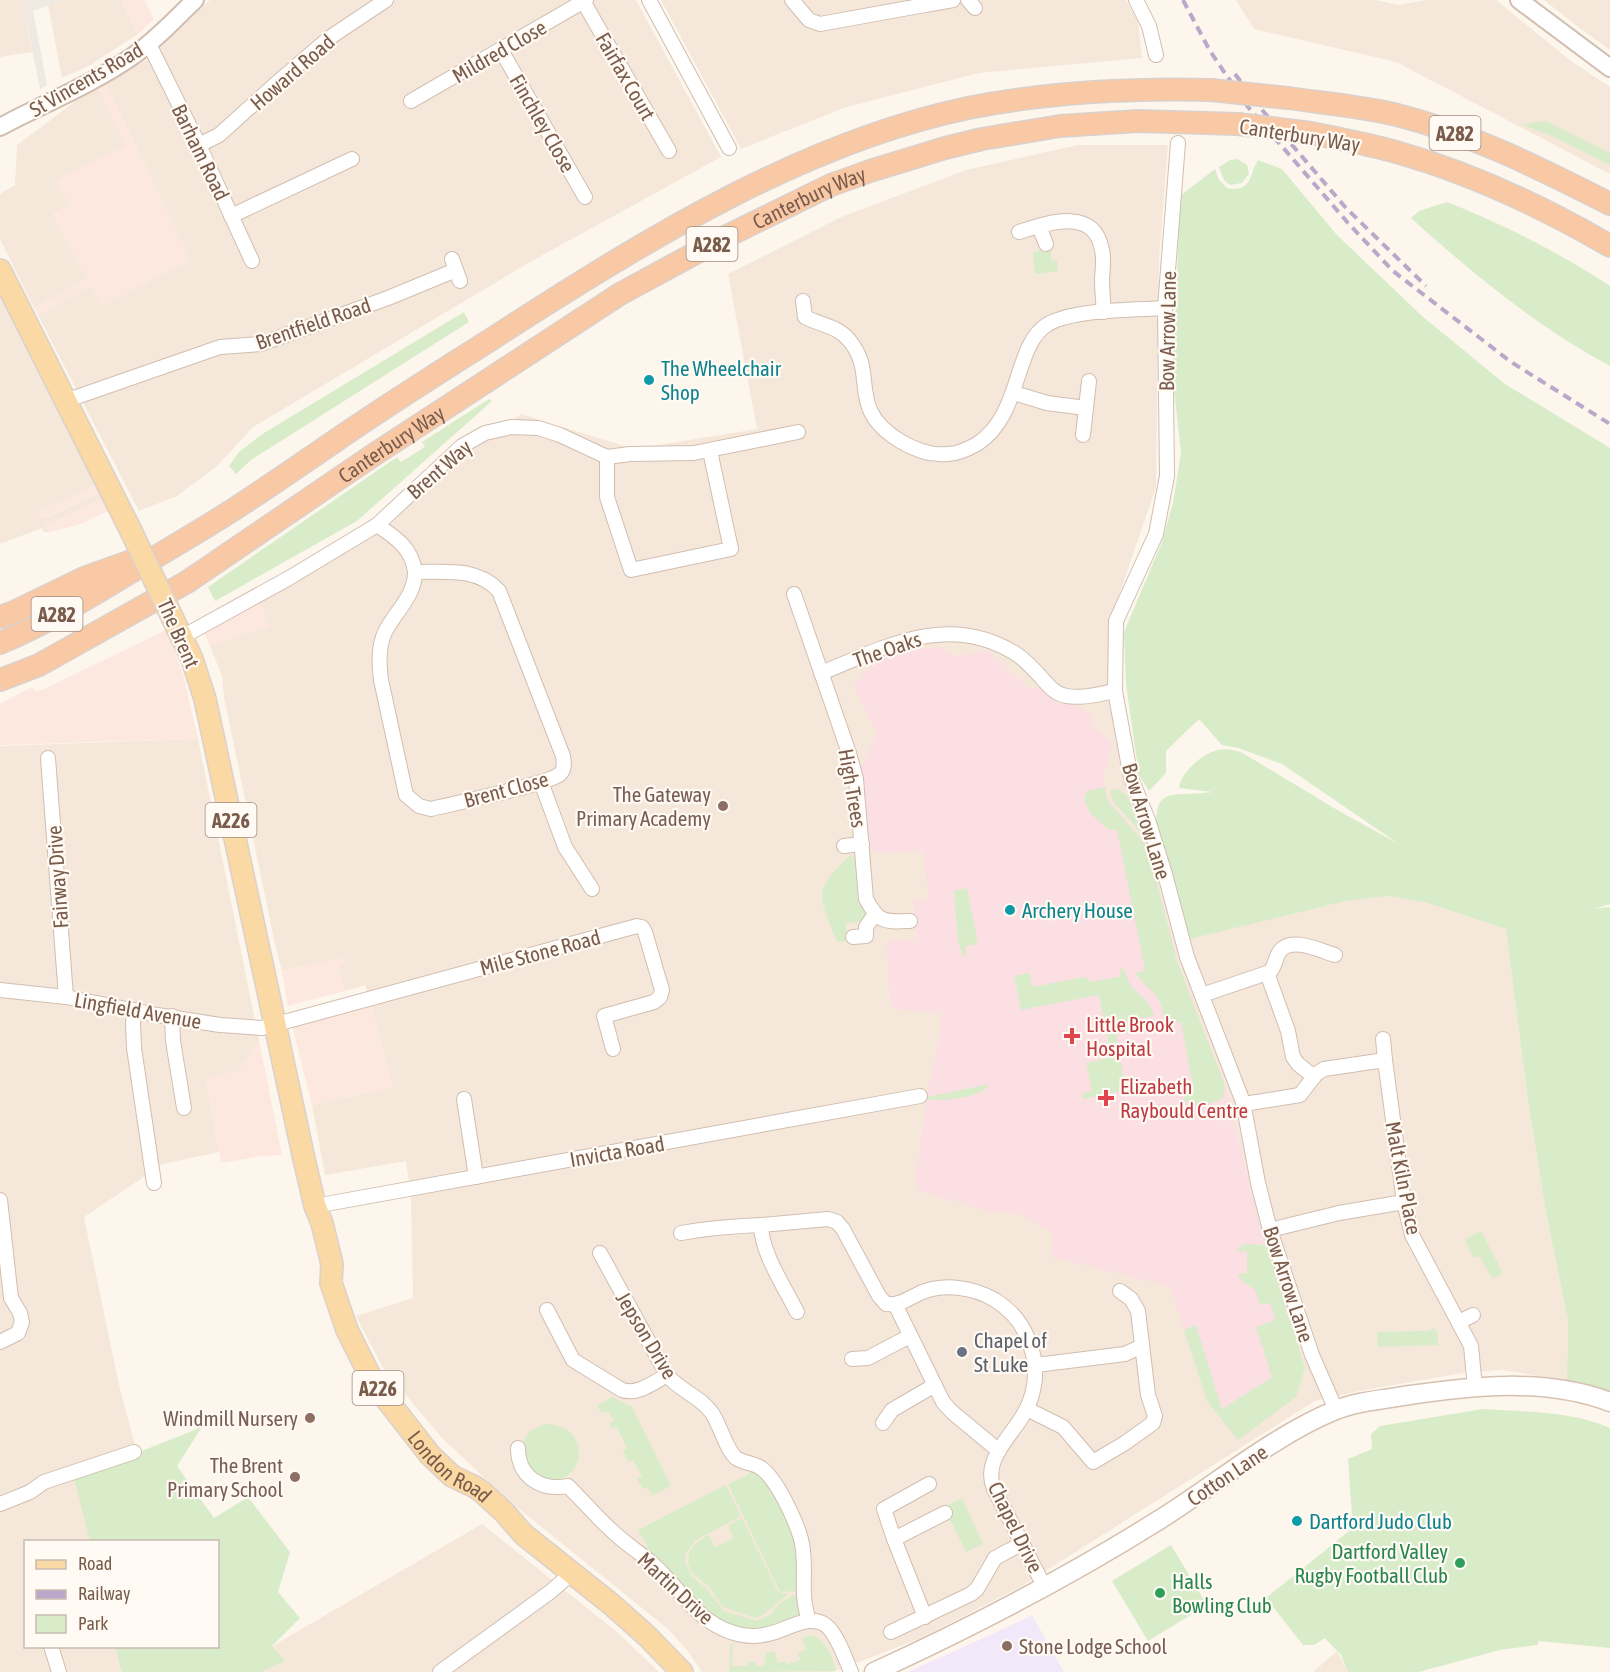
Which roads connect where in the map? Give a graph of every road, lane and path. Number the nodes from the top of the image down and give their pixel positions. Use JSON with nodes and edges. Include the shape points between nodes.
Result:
{"nodes":[{"id":1,"x":195,"y":0,"type":"edge"},
{"id":2,"x":386,"y":0,"type":"edge"},
{"id":3,"x":650,"y":0,"type":"edge"},
{"id":4,"x":792,"y":0,"type":"edge"},
{"id":5,"x":952,"y":0,"type":"edge"},
{"id":6,"x":1136,"y":0,"type":"edge"},
{"id":7,"x":1519,"y":0,"type":"edge"},
{"id":8,"x":585,"y":1,"type":"edge"},
{"id":9,"x":925,"y":2,"type":"edge"},
{"id":10,"x":148,"y":44,"type":"junction"},
{"id":11,"x":501,"y":50,"type":"junction"},
{"id":12,"x":1156,"y":55,"type":"dead end"},
{"id":13,"x":1610,"y":68,"type":"edge"},
{"id":14,"x":411,"y":100,"type":"dead end"},
{"id":15,"x":0,"y":128,"type":"edge"},
{"id":16,"x":1178,"y":143,"type":"dead end"},
{"id":17,"x":199,"y":145,"type":"junction"},
{"id":18,"x":729,"y":148,"type":"dead end"},
{"id":19,"x":669,"y":151,"type":"dead end"},
{"id":20,"x":352,"y":159,"type":"dead end"},
{"id":21,"x":585,"y":197,"type":"dead end"},
{"id":22,"x":1610,"y":204,"type":"edge"},
{"id":23,"x":231,"y":216,"type":"junction"},
{"id":24,"x":1039,"y":226,"type":"junction"},
{"id":25,"x":1022,"y":231,"type":"dead end"},
{"id":26,"x":1046,"y":244,"type":"dead end"},
{"id":27,"x":1610,"y":246,"type":"edge"},
{"id":28,"x":252,"y":261,"type":"dead end"},
{"id":29,"x":0,"y":270,"type":"edge"},
{"id":30,"x":456,"y":270,"type":"dead end"},
{"id":31,"x":803,"y":302,"type":"dead end"},
{"id":32,"x":1165,"y":308,"type":"junction"},
{"id":33,"x":1104,"y":312,"type":"junction"},
{"id":34,"x":1089,"y":381,"type":"dead end"},
{"id":35,"x":1014,"y":393,"type":"junction"},
{"id":36,"x":65,"y":401,"type":"junction"},
{"id":37,"x":1086,"y":408,"type":"junction"},
{"id":38,"x":798,"y":432,"type":"dead end"},
{"id":39,"x":1083,"y":435,"type":"dead end"},
{"id":40,"x":710,"y":451,"type":"junction"},
{"id":41,"x":608,"y":458,"type":"junction"},
{"id":42,"x":377,"y":525,"type":"junction"},
{"id":43,"x":169,"y":548,"type":"junction"},
{"id":44,"x":415,"y":572,"type":"junction"},
{"id":45,"x":794,"y":594,"type":"dead end"},
{"id":46,"x":0,"y":617,"type":"edge"},
{"id":47,"x":177,"y":628,"type":"junction"},
{"id":48,"x":0,"y":643,"type":"edge"},
{"id":49,"x":39,"y":665,"type":"junction"},
{"id":50,"x":821,"y":673,"type":"junction"},
{"id":51,"x":0,"y":680,"type":"edge"},
{"id":52,"x":1115,"y":691,"type":"junction"},
{"id":53,"x":0,"y":692,"type":"edge"},
{"id":54,"x":48,"y":758,"type":"dead end"},
{"id":55,"x":541,"y":782,"type":"junction"},
{"id":56,"x":862,"y":844,"type":"junction"},
{"id":57,"x":844,"y":846,"type":"dead end"},
{"id":58,"x":592,"y":889,"type":"dead end"},
{"id":59,"x":875,"y":914,"type":"junction"},
{"id":60,"x":910,"y":921,"type":"dead end"},
{"id":61,"x":853,"y":937,"type":"dead end"},
{"id":62,"x":1335,"y":955,"type":"dead end"},
{"id":63,"x":1267,"y":973,"type":"junction"},
{"id":64,"x":0,"y":990,"type":"edge"},
{"id":65,"x":1202,"y":995,"type":"junction"},
{"id":66,"x":66,"y":997,"type":"junction"},
{"id":67,"x":600,"y":1002,"type":"dead end"},
{"id":68,"x":135,"y":1010,"type":"junction"},
{"id":69,"x":171,"y":1016,"type":"junction"},
{"id":70,"x":604,"y":1016,"type":"junction"},
{"id":71,"x":276,"y":1026,"type":"junction"},
{"id":72,"x":1383,"y":1039,"type":"dead end"},
{"id":73,"x":612,"y":1049,"type":"dead end"},
{"id":74,"x":1385,"y":1060,"type":"junction"},
{"id":75,"x":1314,"y":1077,"type":"junction"},
{"id":76,"x":920,"y":1096,"type":"dead end"},
{"id":77,"x":464,"y":1099,"type":"dead end"},
{"id":78,"x":1244,"y":1104,"type":"junction"},
{"id":79,"x":184,"y":1108,"type":"dead end"},
{"id":80,"x":476,"y":1177,"type":"junction"},
{"id":81,"x":154,"y":1183,"type":"dead end"},
{"id":82,"x":0,"y":1200,"type":"edge"},
{"id":83,"x":1404,"y":1202,"type":"junction"},
{"id":84,"x":315,"y":1206,"type":"junction"},
{"id":85,"x":760,"y":1225,"type":"junction"},
{"id":86,"x":1270,"y":1230,"type":"junction"},
{"id":87,"x":681,"y":1233,"type":"dead end"},
{"id":88,"x":600,"y":1253,"type":"dead end"},
{"id":89,"x":1120,"y":1291,"type":"dead end"},
{"id":90,"x":11,"y":1298,"type":"junction"},
{"id":91,"x":895,"y":1304,"type":"junction"},
{"id":92,"x":0,"y":1308,"type":"edge"},
{"id":93,"x":547,"y":1310,"type":"dead end"},
{"id":94,"x":797,"y":1312,"type":"dead end"},
{"id":95,"x":1473,"y":1315,"type":"dead end"},
{"id":96,"x":1459,"y":1322,"type":"junction"},
{"id":97,"x":910,"y":1336,"type":"junction"},
{"id":98,"x":0,"y":1342,"type":"edge"},
{"id":99,"x":1142,"y":1347,"type":"junction"},
{"id":100,"x":852,"y":1359,"type":"dead end"},
{"id":101,"x":1036,"y":1365,"type":"junction"},
{"id":102,"x":667,"y":1375,"type":"junction"},
{"id":103,"x":935,"y":1385,"type":"junction"},
{"id":104,"x":1475,"y":1388,"type":"junction"},
{"id":105,"x":1610,"y":1402,"type":"edge"},
{"id":106,"x":1027,"y":1409,"type":"junction"},
{"id":107,"x":1336,"y":1410,"type":"junction"},
{"id":108,"x":883,"y":1423,"type":"dead end"},
{"id":109,"x":518,"y":1448,"type":"dead end"},
{"id":110,"x":999,"y":1451,"type":"junction"},
{"id":111,"x":134,"y":1452,"type":"dead end"},
{"id":112,"x":929,"y":1484,"type":"dead end"},
{"id":113,"x":0,"y":1504,"type":"edge"},
{"id":114,"x":945,"y":1513,"type":"dead end"},
{"id":115,"x":894,"y":1539,"type":"junction"},
{"id":116,"x":1023,"y":1543,"type":"junction"},
{"id":117,"x":572,"y":1573,"type":"junction"},
{"id":118,"x":1044,"y":1586,"type":"junction"},
{"id":119,"x":924,"y":1617,"type":"junction"},
{"id":120,"x":808,"y":1621,"type":"junction"},
{"id":121,"x":891,"y":1632,"type":"dead end"},
{"id":122,"x":51,"y":1648,"type":"edge"},
{"id":123,"x":679,"y":1671,"type":"edge"},
{"id":124,"x":59,"y":1672,"type":"edge"},
{"id":125,"x":440,"y":1672,"type":"edge"},
{"id":126,"x":851,"y":1672,"type":"edge"},
{"id":127,"x":874,"y":1672,"type":"edge"}],
"edges":[{"from":1,"to":10,"type":"street","name":"St Vincents Road"},
{"from":2,"to":17,"type":"street","name":"Howard Road","via":[[329,38],[219,135]]},
{"from":3,"to":18,"type":"street"},
{"from":4,"to":9,"type":"street","via":[[808,20],[820,24]]},
{"from":5,"to":9,"type":"street"},
{"from":6,"to":12,"type":"street","via":[[1149,26]]},
{"from":7,"to":13,"type":"street"},
{"from":8,"to":11,"type":"street","name":"Mildred Close"},
{"from":8,"to":19,"type":"street","name":"Fairfax Court"},
{"from":10,"to":15,"type":"street","name":"St Vincents Road","via":[[98,78]]},
{"from":10,"to":17,"type":"street","name":"Barham Road"},
{"from":11,"to":14,"type":"street","name":"Mildred Close"},
{"from":11,"to":21,"type":"street","name":"Finchley Close"},
{"from":16,"to":32,"type":"street","name":"Bow Arrow Lane"},
{"from":17,"to":23,"type":"street","name":"Barham Road"},
{"from":20,"to":23,"type":"street"},
{"from":22,"to":43,"type":"highway","name":"Canterbury Way","number":"A282","bridge":true,"via":[[1519,158],[1459,134],[1392,114],[1288,98],[1211,90],[1138,89],[1055,94],[967,109],[868,137],[715,204],[613,261]]},
{"from":23,"to":28,"type":"street","name":"Barham Road"},
{"from":24,"to":25,"type":"street"},
{"from":24,"to":26,"type":"street"},
{"from":24,"to":33,"type":"street","via":[[1074,221],[1097,235],[1103,253]]},
{"from":27,"to":49,"type":"highway","name":"Canterbury Way","number":"A282","bridge":true,"via":[[1490,185],[1396,152],[1311,133],[1238,124],[1138,121],[1060,126],[945,147],[831,185],[620,294],[187,582]]},
{"from":29,"to":36,"type":"main road","name":"The Brent","number":"A226"},
{"from":30,"to":36,"type":"street","name":"Brentfield Road","via":[[261,344],[220,347]]},
{"from":31,"to":35,"type":"street","via":[[805,317],[835,329],[850,341],[861,365],[872,417],[918,451],[950,454],[976,445],[995,429]]},
{"from":32,"to":33,"type":"street"},
{"from":32,"to":52,"type":"street","name":"Bow Arrow Lane","via":[[1167,476],[1156,534],[1116,621]]},
{"from":33,"to":35,"type":"street","via":[[1064,318],[1044,327],[1031,345]]},
{"from":34,"to":37,"type":"street"},
{"from":35,"to":37,"type":"street"},
{"from":36,"to":47,"type":"main road","name":"The Brent","number":"A226","bridge":true},
{"from":37,"to":39,"type":"street"},
{"from":38,"to":40,"type":"street"},
{"from":40,"to":41,"type":"street"},
{"from":40,"to":41,"type":"street","via":[[731,549],[631,570],[607,497]]},
{"from":41,"to":42,"type":"street","name":"Brent Way","via":[[543,429],[497,429],[466,443]]},
{"from":42,"to":44,"type":"street","via":[[403,545]]},
{"from":42,"to":47,"type":"street","name":"Brent Way","via":[[289,578]]},
{"from":43,"to":46,"type":"highway","via":[[105,569]]},
{"from":43,"to":48,"type":"highway","name":"Canterbury Way","number":"A282","via":[[28,631]]},
{"from":44,"to":55,"type":"street","name":"Brent Close","via":[[472,574],[490,582],[500,594],[563,758],[560,774]]},
{"from":44,"to":55,"type":"street","name":"Brent Close","via":[[412,587],[384,635],[380,661],[406,795],[419,806],[431,809]]},
{"from":45,"to":50,"type":"street","name":"High Trees"},
{"from":47,"to":71,"type":"main road","name":"The Brent","number":"A226","via":[[205,699]]},
{"from":49,"to":51,"type":"highway","name":"Canterbury Way","number":"A282"},
{"from":49,"to":53,"type":"highway"},
{"from":50,"to":52,"type":"street","name":"The Oaks","via":[[909,639],[954,634],[986,640],[1012,652],[1060,694]]},
{"from":50,"to":56,"type":"street","name":"High Trees","via":[[856,779]]},
{"from":52,"to":65,"type":"street","name":"Bow Arrow Lane","via":[[1131,778],[1148,820],[1184,948]]},
{"from":54,"to":66,"type":"street","name":"Fairway Drive"},
{"from":55,"to":58,"type":"street","via":[[577,880]]},
{"from":56,"to":57,"type":"street"},
{"from":56,"to":59,"type":"street","name":"High Trees","via":[[866,899]]},
{"from":59,"to":60,"type":"street","via":[[888,922]]},
{"from":59,"to":61,"type":"street","via":[[866,927],[866,936]]},
{"from":62,"to":63,"type":"street","via":[[1306,945],[1288,946],[1280,951]]},
{"from":63,"to":65,"type":"street"},
{"from":63,"to":75,"type":"street","via":[[1293,1057]]},
{"from":64,"to":66,"type":"street","name":"Lingfield Avenue"},
{"from":65,"to":78,"type":"street","name":"Bow Arrow Lane"},
{"from":66,"to":68,"type":"street","name":"Lingfield Avenue"},
{"from":67,"to":70,"type":"street"},
{"from":68,"to":69,"type":"street","name":"Lingfield Avenue"},
{"from":68,"to":81,"type":"street","via":[[134,1048]]},
{"from":69,"to":71,"type":"street","name":"Lingfield Avenue","via":[[220,1024]]},
{"from":69,"to":79,"type":"street"},
{"from":70,"to":71,"type":"street","name":"Mile Stone Road","via":[[660,998],[662,990],[642,927]]},
{"from":70,"to":73,"type":"street"},
{"from":71,"to":84,"type":"main road","number":"A226"},
{"from":72,"to":74,"type":"street","name":"Malt Kiln Place"},
{"from":74,"to":75,"type":"street","via":[[1324,1069]]},
{"from":74,"to":83,"type":"street","name":"Malt Kiln Place"},
{"from":75,"to":78,"type":"street","via":[[1299,1095]]},
{"from":76,"to":80,"type":"street","name":"Invicta Road"},
{"from":77,"to":80,"type":"street"},
{"from":78,"to":86,"type":"street","name":"Bow Arrow Lane"},
{"from":80,"to":84,"type":"street","name":"Invicta Road"},
{"from":82,"to":90,"type":"street"},
{"from":83,"to":86,"type":"street"},
{"from":83,"to":96,"type":"street","name":"Malt Kiln Place","via":[[1412,1235]]},
{"from":84,"to":117,"type":"main road","name":"London Road","number":"A226","via":[[311,1227],[324,1276],[331,1283],[347,1330],[373,1382],[430,1455],[452,1476],[482,1492],[523,1534]]},
{"from":85,"to":87,"type":"street"},
{"from":85,"to":91,"type":"street","via":[[836,1221],[881,1299],[886,1304]]},
{"from":85,"to":94,"type":"street","via":[[765,1248]]},
{"from":86,"to":107,"type":"street","name":"Bow Arrow Lane","via":[[1312,1354]]},
{"from":88,"to":102,"type":"street","name":"Jepson Drive"},
{"from":89,"to":99,"type":"street","via":[[1138,1311]]},
{"from":90,"to":92,"type":"street"},
{"from":90,"to":98,"type":"street","via":[[22,1325],[16,1334]]},
{"from":91,"to":97,"type":"street"},
{"from":91,"to":101,"type":"street","name":"Chapel Drive","via":[[943,1288],[983,1294],[1005,1307],[1019,1322]]},
{"from":93,"to":102,"type":"street","via":[[573,1360],[622,1390],[640,1390]]},
{"from":95,"to":96,"type":"street"},
{"from":96,"to":104,"type":"street","name":"Malt Kiln Place","via":[[1469,1342]]},
{"from":97,"to":100,"type":"street","via":[[868,1358]]},
{"from":97,"to":103,"type":"street"},
{"from":99,"to":101,"type":"street","via":[[1125,1354]]},
{"from":99,"to":106,"type":"street","via":[[1153,1423],[1098,1460],[1091,1460],[1060,1425]]},
{"from":101,"to":106,"type":"street","name":"Chapel Drive"},
{"from":102,"to":120,"type":"street","name":"Jepson Drive","via":[[710,1411],[735,1457],[762,1468],[780,1493],[802,1542]]},
{"from":103,"to":108,"type":"street","via":[[892,1410]]},
{"from":103,"to":110,"type":"street","via":[[948,1408]]},
{"from":104,"to":105,"type":"main road","name":"Cotton Lane","via":[[1536,1387]]},
{"from":104,"to":107,"type":"main road","name":"Cotton Lane","via":[[1389,1398]]},
{"from":106,"to":110,"type":"street","name":"Chapel Drive"},
{"from":107,"to":118,"type":"main road","name":"Cotton Lane"},
{"from":109,"to":120,"type":"street","name":"Martin Drive","via":[[521,1468],[531,1479],[548,1486],[568,1486],[715,1625],[755,1636]]},
{"from":110,"to":116,"type":"street","name":"Chapel Drive","via":[[992,1465],[992,1483]]},
{"from":111,"to":113,"type":"street","via":[[44,1482]]},
{"from":112,"to":115,"type":"street","via":[[884,1509]]},
{"from":114,"to":115,"type":"street"},
{"from":115,"to":119,"type":"street"},
{"from":116,"to":118,"type":"street","name":"Chapel Drive"},
{"from":116,"to":119,"type":"street","via":[[995,1558],[973,1593]]},
{"from":117,"to":123,"type":"main road","name":"London Road","number":"A226","via":[[647,1636]]},
{"from":117,"to":125,"type":"street"},
{"from":118,"to":127,"type":"main road","name":"Cotton Lane"},
{"from":119,"to":121,"type":"street"},
{"from":120,"to":126,"type":"street","via":[[830,1629]]},
{"from":122,"to":124,"type":"street"}]}
